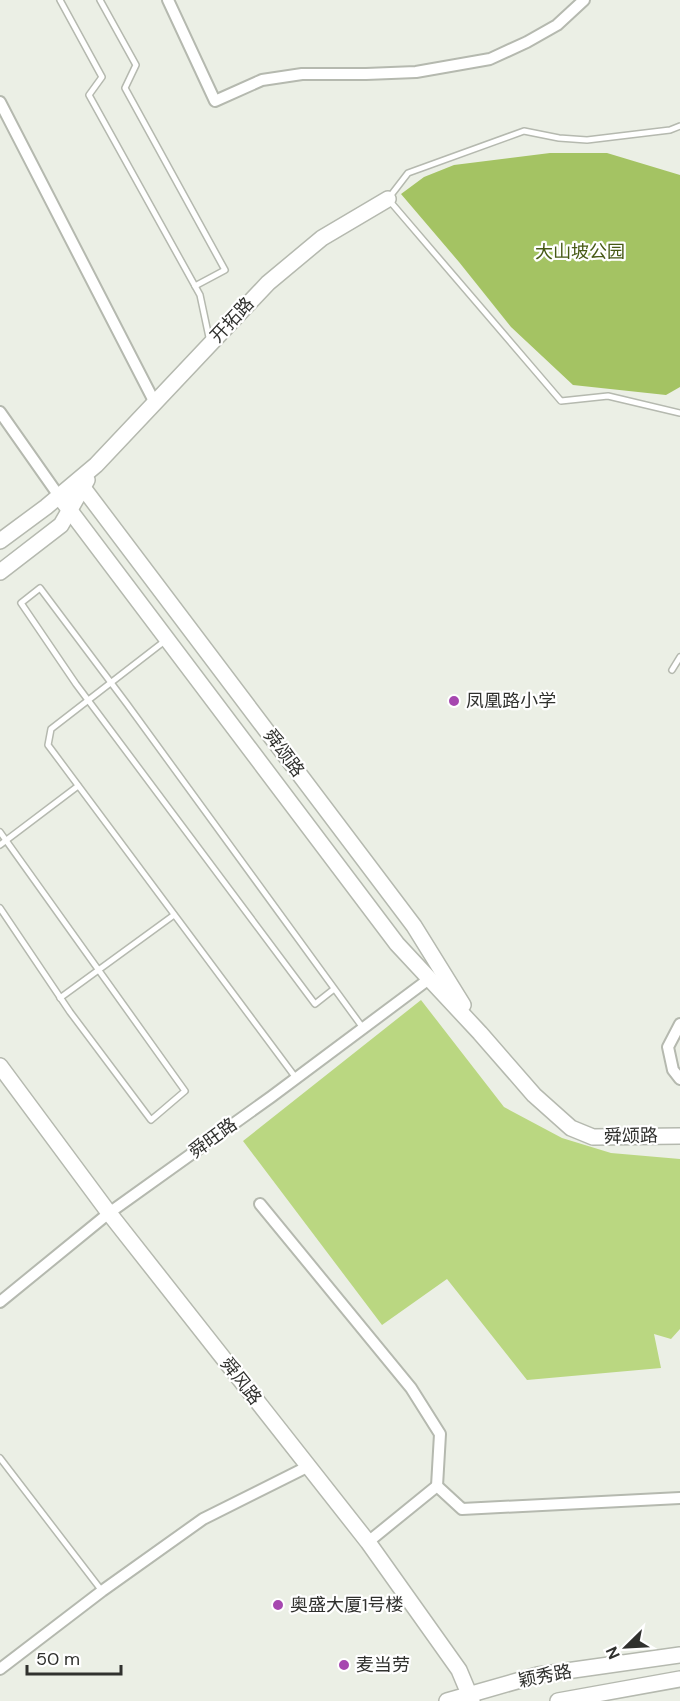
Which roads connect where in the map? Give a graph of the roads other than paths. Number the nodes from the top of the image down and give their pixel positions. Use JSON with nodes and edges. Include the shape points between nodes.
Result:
{"nodes":[{"id":1,"x":60,"y":0,"type":"edge"},
{"id":2,"x":100,"y":0,"type":"edge"},
{"id":3,"x":168,"y":0,"type":"edge"},
{"id":4,"x":584,"y":0,"type":"edge"},
{"id":5,"x":0,"y":102,"type":"edge"},
{"id":6,"x":680,"y":126,"type":"edge"},
{"id":7,"x":388,"y":199,"type":"junction"},
{"id":8,"x":195,"y":286,"type":"junction"},
{"id":9,"x":211,"y":343,"type":"junction"},
{"id":10,"x":155,"y":403,"type":"junction"},
{"id":11,"x":0,"y":411,"type":"edge"},
{"id":12,"x":680,"y":413,"type":"edge"},
{"id":13,"x":81,"y":484,"type":"junction"},
{"id":14,"x":59,"y":496,"type":"junction"},
{"id":15,"x":70,"y":510,"type":"junction"},
{"id":16,"x":0,"y":542,"type":"edge"},
{"id":17,"x":0,"y":572,"type":"edge"},
{"id":18,"x":167,"y":639,"type":"junction"},
{"id":19,"x":680,"y":657,"type":"edge"},
{"id":20,"x":672,"y":670,"type":"dead end"},
{"id":21,"x":111,"y":682,"type":"junction"},
{"id":22,"x":88,"y":700,"type":"junction"},
{"id":23,"x":78,"y":786,"type":"junction"},
{"id":24,"x":0,"y":832,"type":"edge"},
{"id":25,"x":6,"y":841,"type":"junction"},
{"id":26,"x":0,"y":845,"type":"edge"},
{"id":27,"x":0,"y":908,"type":"edge"},
{"id":28,"x":174,"y":915,"type":"junction"},
{"id":29,"x":98,"y":970,"type":"junction"},
{"id":30,"x":429,"y":979,"type":"junction"},
{"id":31,"x":334,"y":989,"type":"junction"},
{"id":32,"x":60,"y":998,"type":"junction"},
{"id":33,"x":680,"y":1024,"type":"edge"},
{"id":34,"x":363,"y":1028,"type":"junction"},
{"id":35,"x":480,"y":1033,"type":"junction"},
{"id":36,"x":0,"y":1066,"type":"edge"},
{"id":37,"x":296,"y":1078,"type":"junction"},
{"id":38,"x":680,"y":1079,"type":"edge"},
{"id":39,"x":680,"y":1136,"type":"edge"},
{"id":40,"x":260,"y":1204,"type":"dead end"},
{"id":41,"x":109,"y":1213,"type":"junction"},
{"id":42,"x":0,"y":1302,"type":"edge"},
{"id":43,"x":0,"y":1458,"type":"edge"},
{"id":44,"x":309,"y":1466,"type":"junction"},
{"id":45,"x":437,"y":1486,"type":"junction"},
{"id":46,"x":680,"y":1498,"type":"edge"},
{"id":47,"x":368,"y":1542,"type":"junction"},
{"id":48,"x":102,"y":1591,"type":"junction"},
{"id":49,"x":680,"y":1655,"type":"edge"},
{"id":50,"x":0,"y":1670,"type":"edge"},
{"id":51,"x":680,"y":1679,"type":"edge"},
{"id":52,"x":470,"y":1698,"type":"edge"},
{"id":53,"x":447,"y":1701,"type":"edge"},
{"id":54,"x":558,"y":1701,"type":"edge"}],
"edges":[{"from":1,"to":8,"type":"lane","via":[[102,76],[89,95]]},
{"from":2,"to":8,"type":"lane","via":[[136,65],[125,88],[225,270]]},
{"from":3,"to":4,"type":"street","via":[[215,101],[262,80],[302,74],[416,72],[490,59],[557,25]]},
{"from":5,"to":10,"type":"street"},
{"from":6,"to":7,"type":"lane","via":[[587,140],[524,131],[408,173]]},
{"from":7,"to":9,"type":"main road","name":"开拓路","via":[[322,238],[268,283]]},
{"from":7,"to":12,"type":"lane","via":[[561,401],[608,396]]},
{"from":8,"to":9,"type":"lane"},
{"from":9,"to":10,"type":"main road","name":"开拓路"},
{"from":10,"to":13,"type":"main road","name":"开拓路"},
{"from":11,"to":14,"type":"street"},
{"from":13,"to":14,"type":"main road","name":"开拓路"},
{"from":13,"to":15,"type":"main road","name":"开拓路"},
{"from":13,"to":35,"type":"main road","name":"舜颂路","via":[[414,926]]},
{"from":14,"to":15,"type":"main road","name":"舜颂路"},
{"from":14,"to":16,"type":"main road","name":"开拓路"},
{"from":15,"to":17,"type":"main road","name":"开拓路","via":[[62,525]]},
{"from":15,"to":18,"type":"main road","name":"舜颂路"},
{"from":18,"to":21,"type":"lane"},
{"from":18,"to":30,"type":"main road","name":"舜颂路","via":[[397,944]]},
{"from":19,"to":20,"type":"lane"},
{"from":21,"to":22,"type":"lane"},
{"from":21,"to":22,"type":"lane","via":[[40,588],[21,603]]},
{"from":21,"to":31,"type":"lane"},
{"from":22,"to":23,"type":"lane","via":[[51,729],[48,745]]},
{"from":22,"to":31,"type":"lane","via":[[315,1004]]},
{"from":23,"to":25,"type":"lane"},
{"from":23,"to":28,"type":"lane"},
{"from":24,"to":25,"type":"lane"},
{"from":25,"to":26,"type":"lane"},
{"from":25,"to":29,"type":"lane"},
{"from":27,"to":32,"type":"lane"},
{"from":28,"to":29,"type":"lane"},
{"from":28,"to":37,"type":"lane"},
{"from":29,"to":32,"type":"lane"},
{"from":29,"to":32,"type":"lane","via":[[185,1091],[151,1120]]},
{"from":30,"to":34,"type":"street","name":"舜旺路"},
{"from":30,"to":35,"type":"main road","name":"舜颂路"},
{"from":31,"to":34,"type":"lane"},
{"from":33,"to":38,"type":"street","via":[[668,1047],[673,1070]]},
{"from":34,"to":37,"type":"street","name":"舜旺路"},
{"from":35,"to":39,"type":"main road","name":"舜颂路","via":[[534,1095],[571,1128],[593,1137]]},
{"from":36,"to":41,"type":"main road","name":"舜风路"},
{"from":37,"to":41,"type":"street","name":"舜旺路"},
{"from":40,"to":45,"type":"street","via":[[411,1388],[440,1434]]},
{"from":41,"to":42,"type":"street","name":"舜旺路"},
{"from":41,"to":44,"type":"main road","name":"舜风路"},
{"from":43,"to":48,"type":"lane"},
{"from":44,"to":47,"type":"main road","name":"舜风路"},
{"from":44,"to":48,"type":"street","via":[[203,1519]]},
{"from":45,"to":46,"type":"street","via":[[462,1509]]},
{"from":45,"to":47,"type":"street"},
{"from":47,"to":52,"type":"main road","name":"舜风路","via":[[459,1670]]},
{"from":48,"to":50,"type":"street"},
{"from":49,"to":52,"type":"main road","name":"颖秀路","via":[[538,1675]]},
{"from":51,"to":54,"type":"main road","name":"颖秀路"},
{"from":52,"to":53,"type":"main road","name":"颖秀路"}]}
